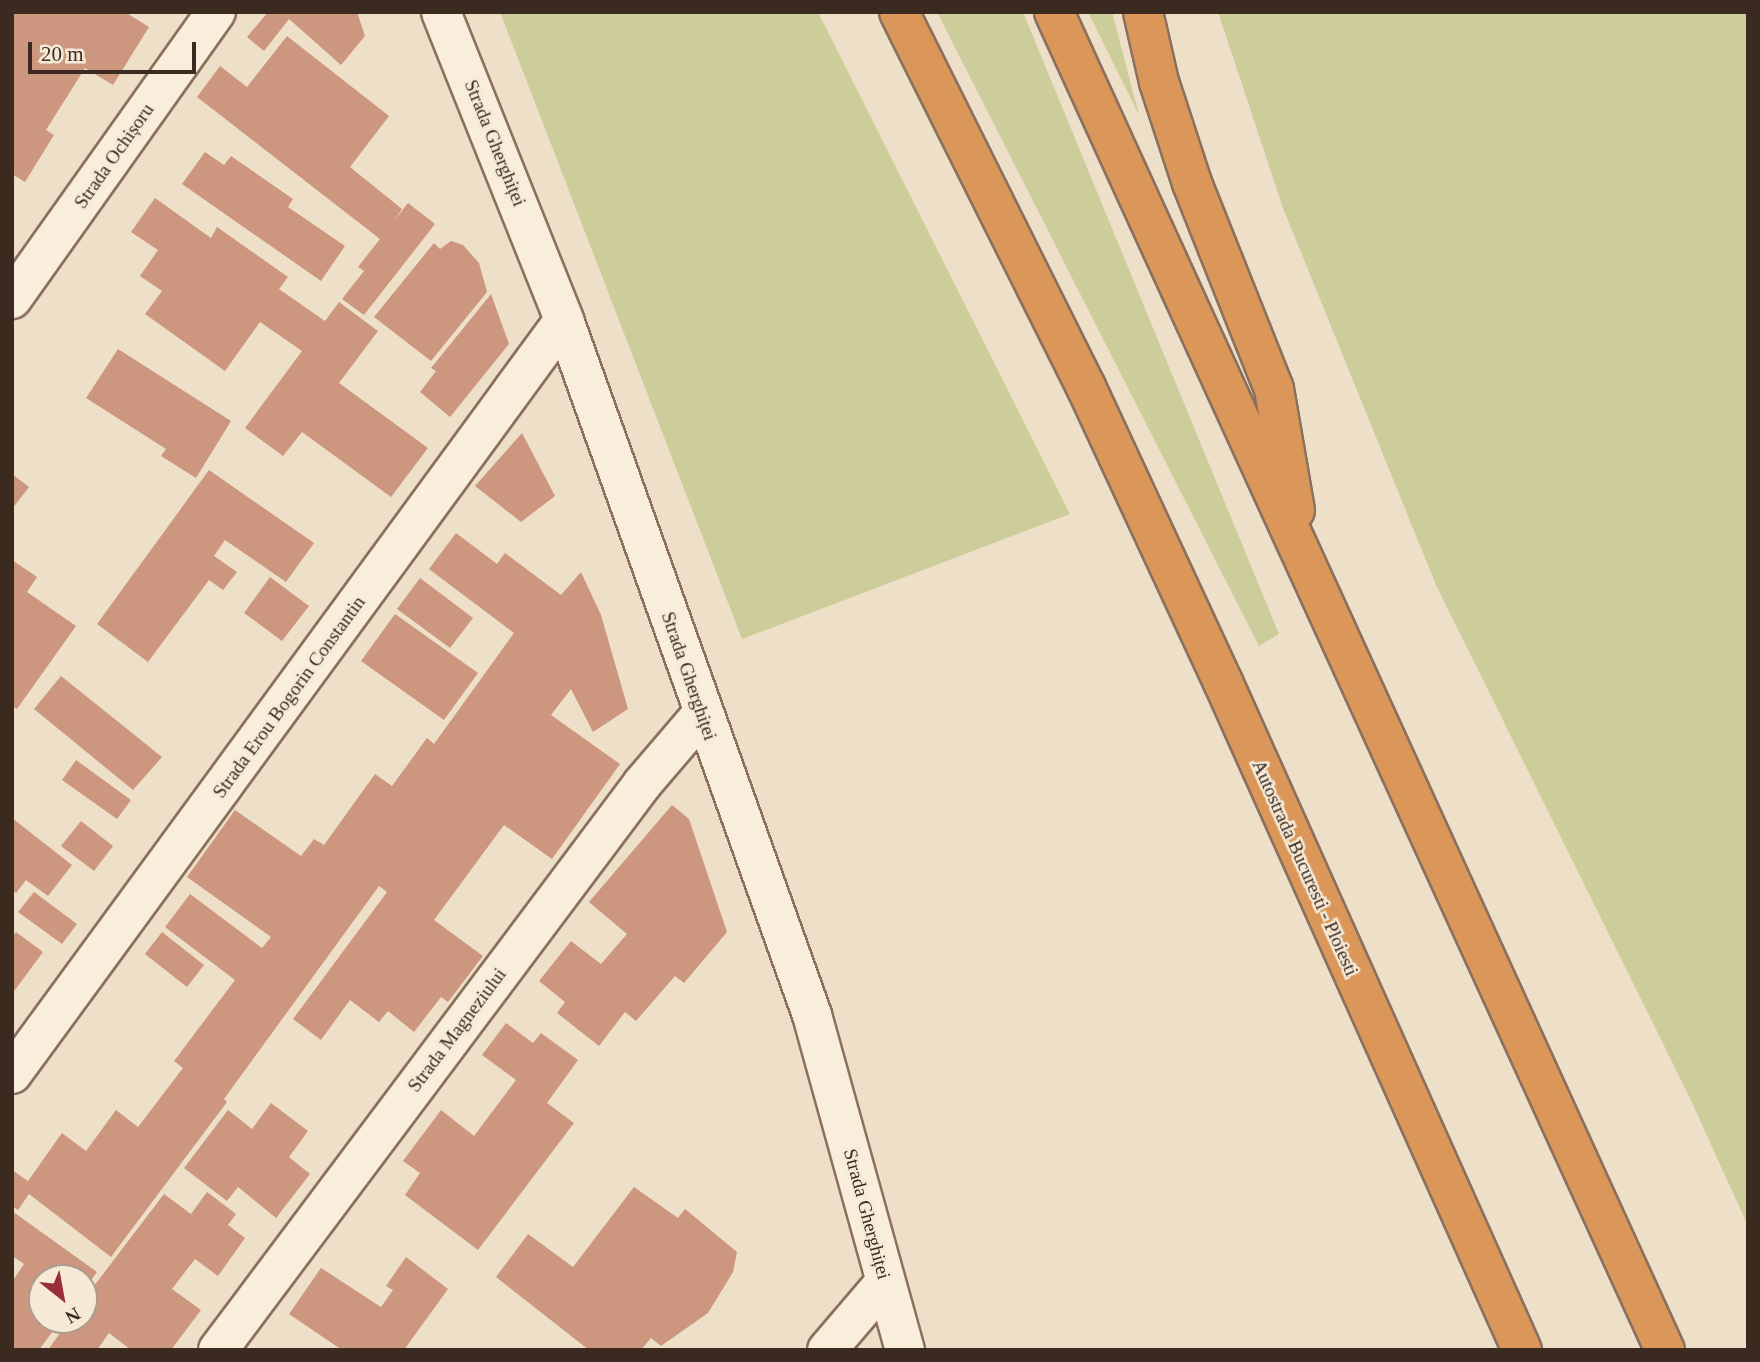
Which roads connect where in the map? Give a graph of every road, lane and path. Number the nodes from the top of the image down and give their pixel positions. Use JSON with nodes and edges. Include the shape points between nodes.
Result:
{"nodes":[{"id":1,"x":216,"y":12,"type":"edge"},
{"id":2,"x":441,"y":12,"type":"edge"},
{"id":3,"x":899,"y":12,"type":"edge"},
{"id":4,"x":1055,"y":12,"type":"edge"},
{"id":5,"x":1143,"y":12,"type":"edge"},
{"id":6,"x":12,"y":299,"type":"edge"},
{"id":7,"x":564,"y":320,"type":"junction"},
{"id":8,"x":1300,"y":550,"type":"junction"},
{"id":9,"x":702,"y":714,"type":"junction"},
{"id":10,"x":12,"y":1074,"type":"edge"},
{"id":11,"x":886,"y":1282,"type":"junction"},
{"id":12,"x":218,"y":1350,"type":"edge"},
{"id":13,"x":827,"y":1350,"type":"edge"},
{"id":14,"x":905,"y":1350,"type":"edge"},
{"id":15,"x":1522,"y":1350,"type":"edge"},
{"id":16,"x":1665,"y":1350,"type":"edge"}],
"edges":[{"from":1,"to":6,"type":"street","name":"Strada Ochișoru"},
{"from":2,"to":7,"type":"street","name":"Strada Gherghiței"},
{"from":3,"to":15,"type":"highway","name":"Autostrada Bucuresti - Ploiesti","via":[[1086,387]]},
{"from":4,"to":8,"type":"highway"},
{"from":5,"to":8,"type":"highway","via":[[1159,82],[1192,183],[1274,389]]},
{"from":7,"to":9,"type":"street","name":"Strada Gherghiței"},
{"from":7,"to":10,"type":"street","name":"Strada Erou Bogorin Constantin"},
{"from":8,"to":16,"type":"highway"},
{"from":9,"to":11,"type":"street","name":"Strada Gherghiței","via":[[812,1016]]},
{"from":9,"to":12,"type":"street","name":"Strada Magneziului","via":[[643,783]]},
{"from":11,"to":13,"type":"street"},
{"from":11,"to":14,"type":"street","name":"Strada Gherghiței"}]}
